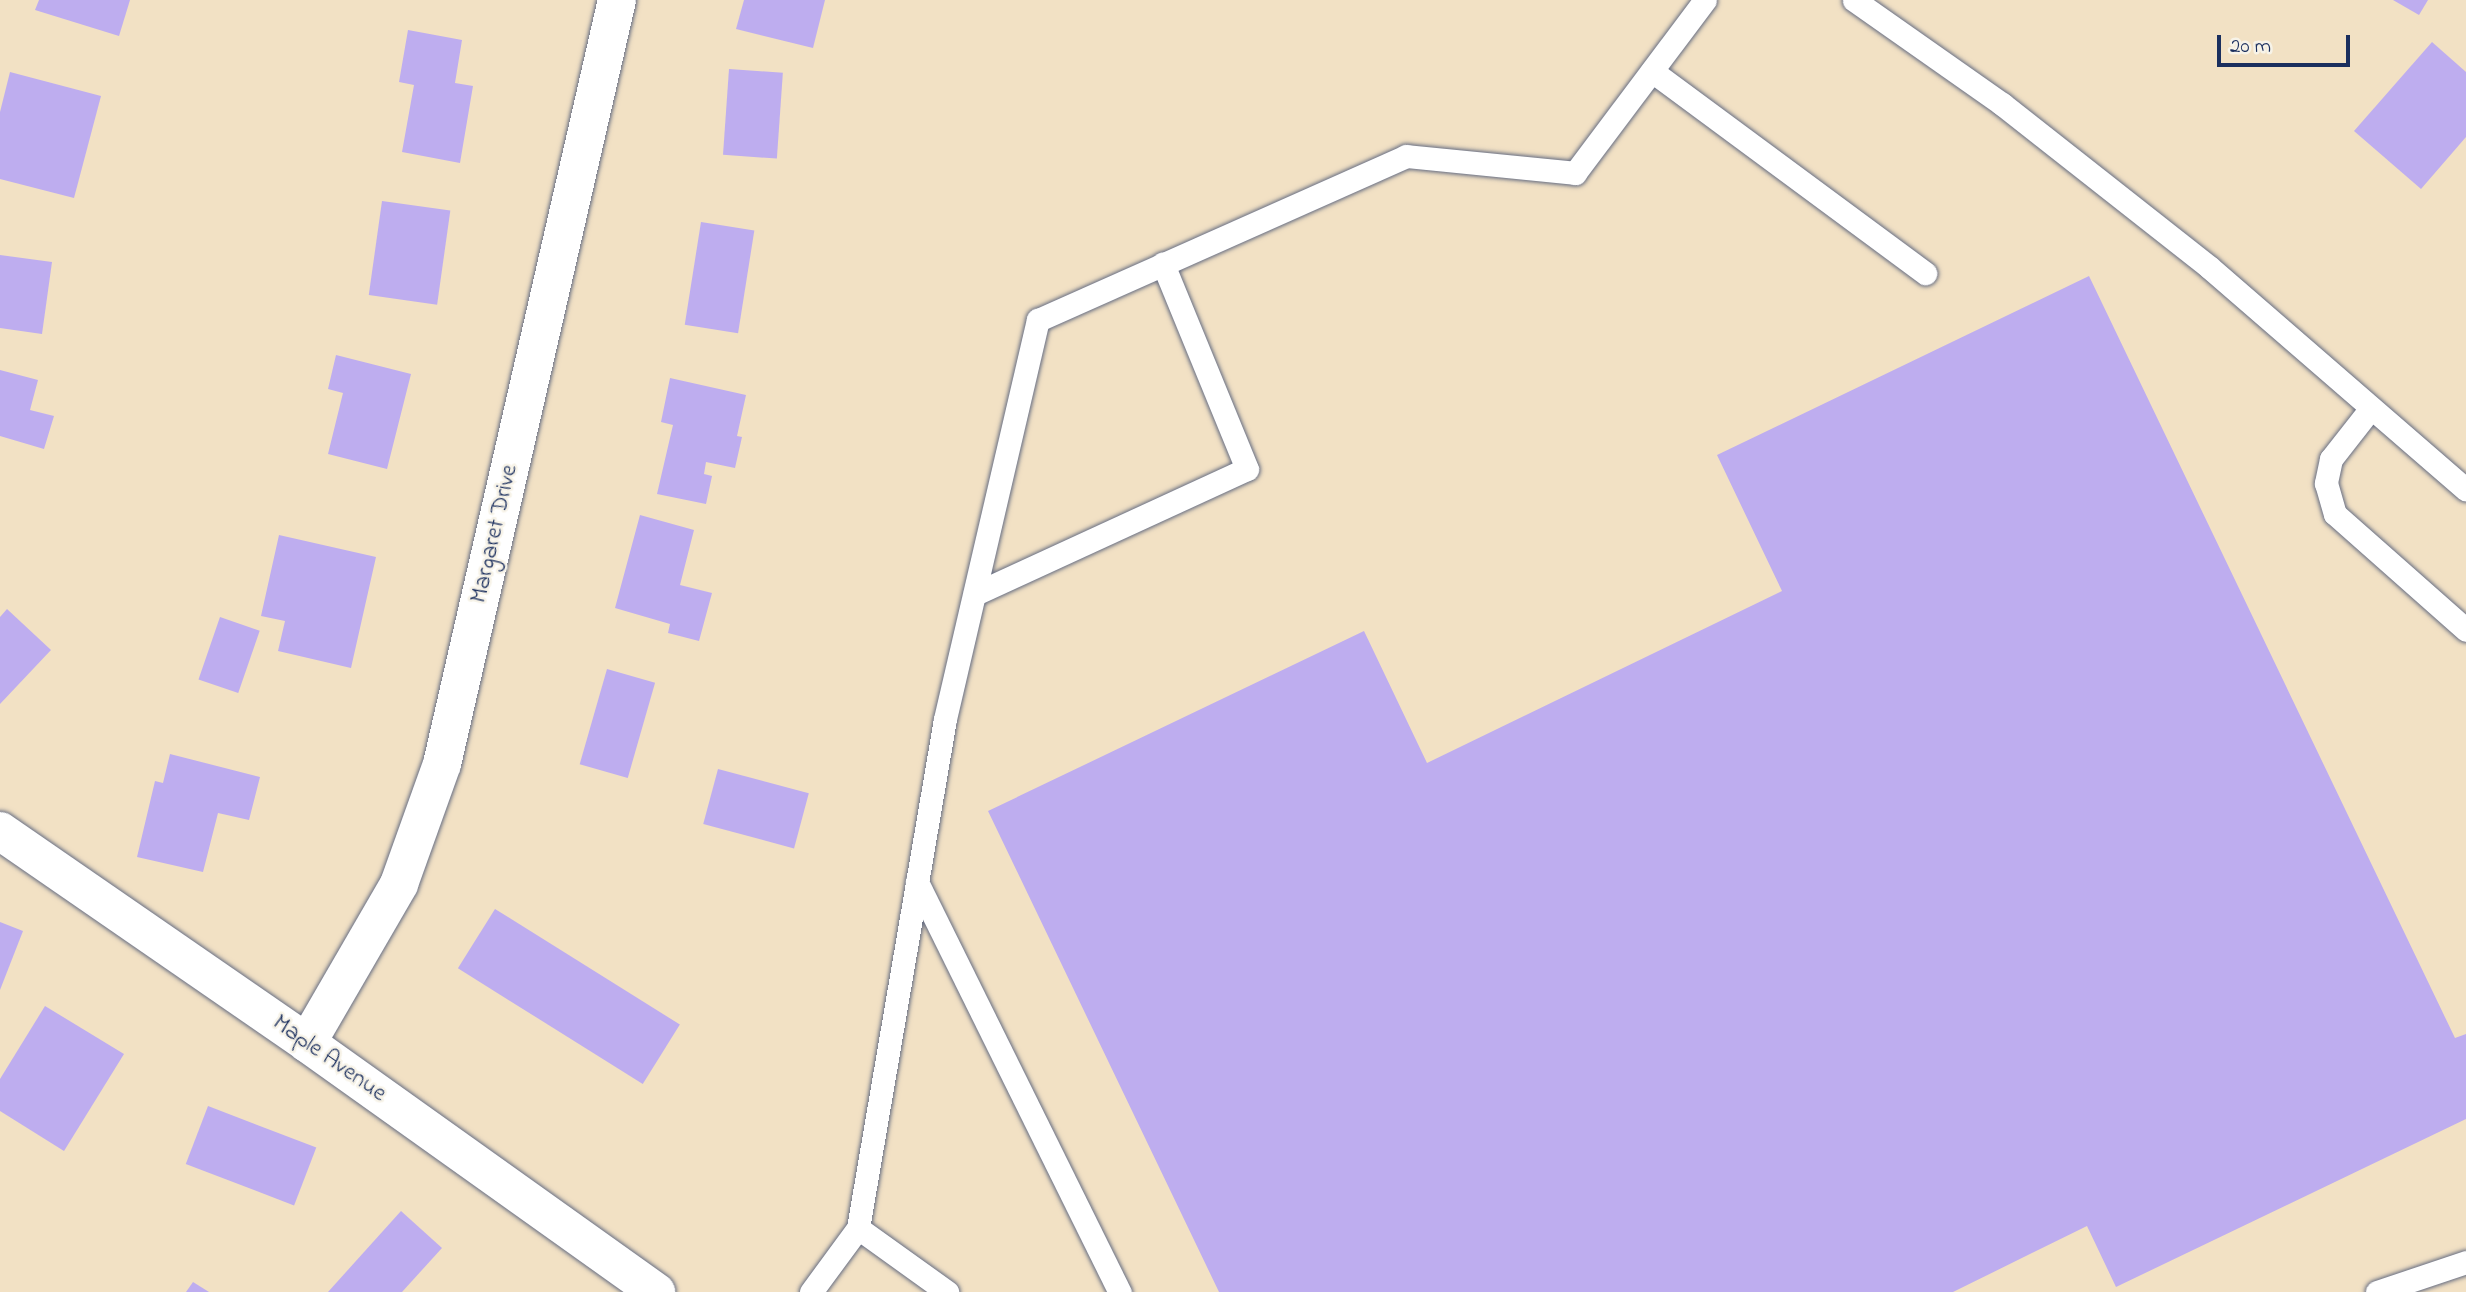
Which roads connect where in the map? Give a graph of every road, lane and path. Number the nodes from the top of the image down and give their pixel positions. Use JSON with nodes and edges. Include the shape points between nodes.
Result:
{"nodes":[{"id":1,"x":617,"y":0,"type":"edge"},
{"id":2,"x":1705,"y":0,"type":"edge"},
{"id":3,"x":1854,"y":0,"type":"edge"},
{"id":4,"x":1652,"y":71,"type":"junction"},
{"id":5,"x":1163,"y":264,"type":"junction"},
{"id":6,"x":1925,"y":273,"type":"dead end"},
{"id":7,"x":2371,"y":408,"type":"junction"},
{"id":8,"x":2466,"y":490,"type":"edge"},
{"id":9,"x":975,"y":594,"type":"junction"},
{"id":10,"x":2466,"y":629,"type":"edge"},
{"id":11,"x":0,"y":831,"type":"edge"},
{"id":12,"x":917,"y":883,"type":"junction"},
{"id":13,"x":307,"y":1043,"type":"junction"},
{"id":14,"x":858,"y":1228,"type":"junction"},
{"id":15,"x":2466,"y":1262,"type":"edge"},
{"id":16,"x":656,"y":1292,"type":"edge"},
{"id":17,"x":811,"y":1292,"type":"edge"},
{"id":18,"x":947,"y":1292,"type":"edge"},
{"id":19,"x":1120,"y":1292,"type":"edge"},
{"id":20,"x":2377,"y":1292,"type":"edge"}],
"edges":[{"from":1,"to":13,"type":"street","name":"Margaret Drive","via":[[442,764],[399,884]]},
{"from":2,"to":4,"type":"lane"},
{"from":3,"to":7,"type":"lane","via":[[2003,104],[2209,267]]},
{"from":4,"to":5,"type":"lane","via":[[1575,173],[1406,156]]},
{"from":4,"to":6,"type":"lane"},
{"from":5,"to":9,"type":"lane","via":[[1038,320]]},
{"from":5,"to":9,"type":"lane","via":[[1247,469]]},
{"from":7,"to":8,"type":"lane"},
{"from":7,"to":10,"type":"lane","via":[[2331,459],[2326,483],[2335,514]]},
{"from":9,"to":12,"type":"lane","via":[[945,719]]},
{"from":11,"to":13,"type":"street","name":"Maple Avenue"},
{"from":12,"to":14,"type":"lane"},
{"from":12,"to":19,"type":"lane"},
{"from":13,"to":16,"type":"street","name":"Maple Avenue"},
{"from":14,"to":17,"type":"lane"},
{"from":14,"to":18,"type":"lane"},
{"from":15,"to":20,"type":"lane"}]}
